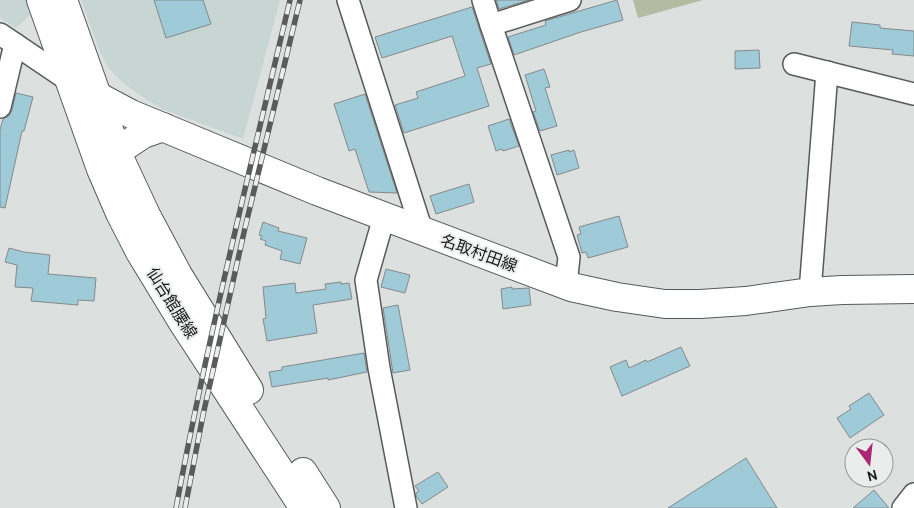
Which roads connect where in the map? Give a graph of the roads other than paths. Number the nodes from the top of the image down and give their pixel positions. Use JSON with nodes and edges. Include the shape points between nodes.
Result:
{"nodes":[{"id":1,"x":42,"y":0,"type":"edge"},
{"id":2,"x":64,"y":0,"type":"edge"},
{"id":3,"x":348,"y":0,"type":"edge"},
{"id":4,"x":483,"y":0,"type":"edge"},
{"id":5,"x":570,"y":0,"type":"edge"},
{"id":6,"x":492,"y":25,"type":"junction"},
{"id":7,"x":8,"y":39,"type":"edge"},
{"id":8,"x":794,"y":64,"type":"dead end"},
{"id":9,"x":827,"y":72,"type":"junction"},
{"id":10,"x":71,"y":82,"type":"junction"},
{"id":11,"x":95,"y":94,"type":"junction"},
{"id":12,"x":914,"y":94,"type":"edge"},
{"id":13,"x":0,"y":107,"type":"edge"},
{"id":14,"x":163,"y":127,"type":"junction"},
{"id":15,"x":116,"y":152,"type":"junction"},
{"id":16,"x":384,"y":217,"type":"junction"},
{"id":17,"x":422,"y":231,"type":"junction"},
{"id":18,"x":566,"y":285,"type":"junction"},
{"id":19,"x":914,"y":289,"type":"edge"},
{"id":20,"x":810,"y":292,"type":"junction"},
{"id":21,"x":914,"y":494,"type":"edge"},
{"id":22,"x":304,"y":508,"type":"edge"},
{"id":23,"x":326,"y":508,"type":"edge"},
{"id":24,"x":406,"y":508,"type":"edge"},
{"id":25,"x":903,"y":508,"type":"edge"}],
"edges":[{"from":1,"to":10,"type":"main road","name":"仙台館腰線"},
{"from":2,"to":11,"type":"main road","name":"仙台館腰線"},
{"from":3,"to":17,"type":"street"},
{"from":4,"to":6,"type":"street"},
{"from":5,"to":6,"type":"street"},
{"from":6,"to":18,"type":"street","via":[[568,258]]},
{"from":7,"to":10,"type":"street"},
{"from":7,"to":13,"type":"street"},
{"from":8,"to":9,"type":"street"},
{"from":9,"to":12,"type":"street"},
{"from":9,"to":20,"type":"street"},
{"from":10,"to":11,"type":"main road","name":"名取村田線"},
{"from":10,"to":22,"type":"main road","name":"仙台館腰線","via":[[101,169],[140,252]]},
{"from":11,"to":14,"type":"main road","name":"名取村田線"},
{"from":11,"to":15,"type":"main road","name":"仙台館腰線"},
{"from":14,"to":15,"type":"main road","via":[[144,134]]},
{"from":14,"to":16,"type":"main road","name":"名取村田線"},
{"from":15,"to":23,"type":"main road","name":"仙台館腰線","via":[[178,275]]},
{"from":16,"to":17,"type":"main road","name":"名取村田線"},
{"from":16,"to":24,"type":"street","via":[[366,280]]},
{"from":17,"to":18,"type":"main road","name":"名取村田線"},
{"from":18,"to":20,"type":"main road","name":"名取村田線","via":[[665,304],[746,302]]},
{"from":19,"to":20,"type":"main road","name":"名取村田線"},
{"from":21,"to":25,"type":"street"}]}
